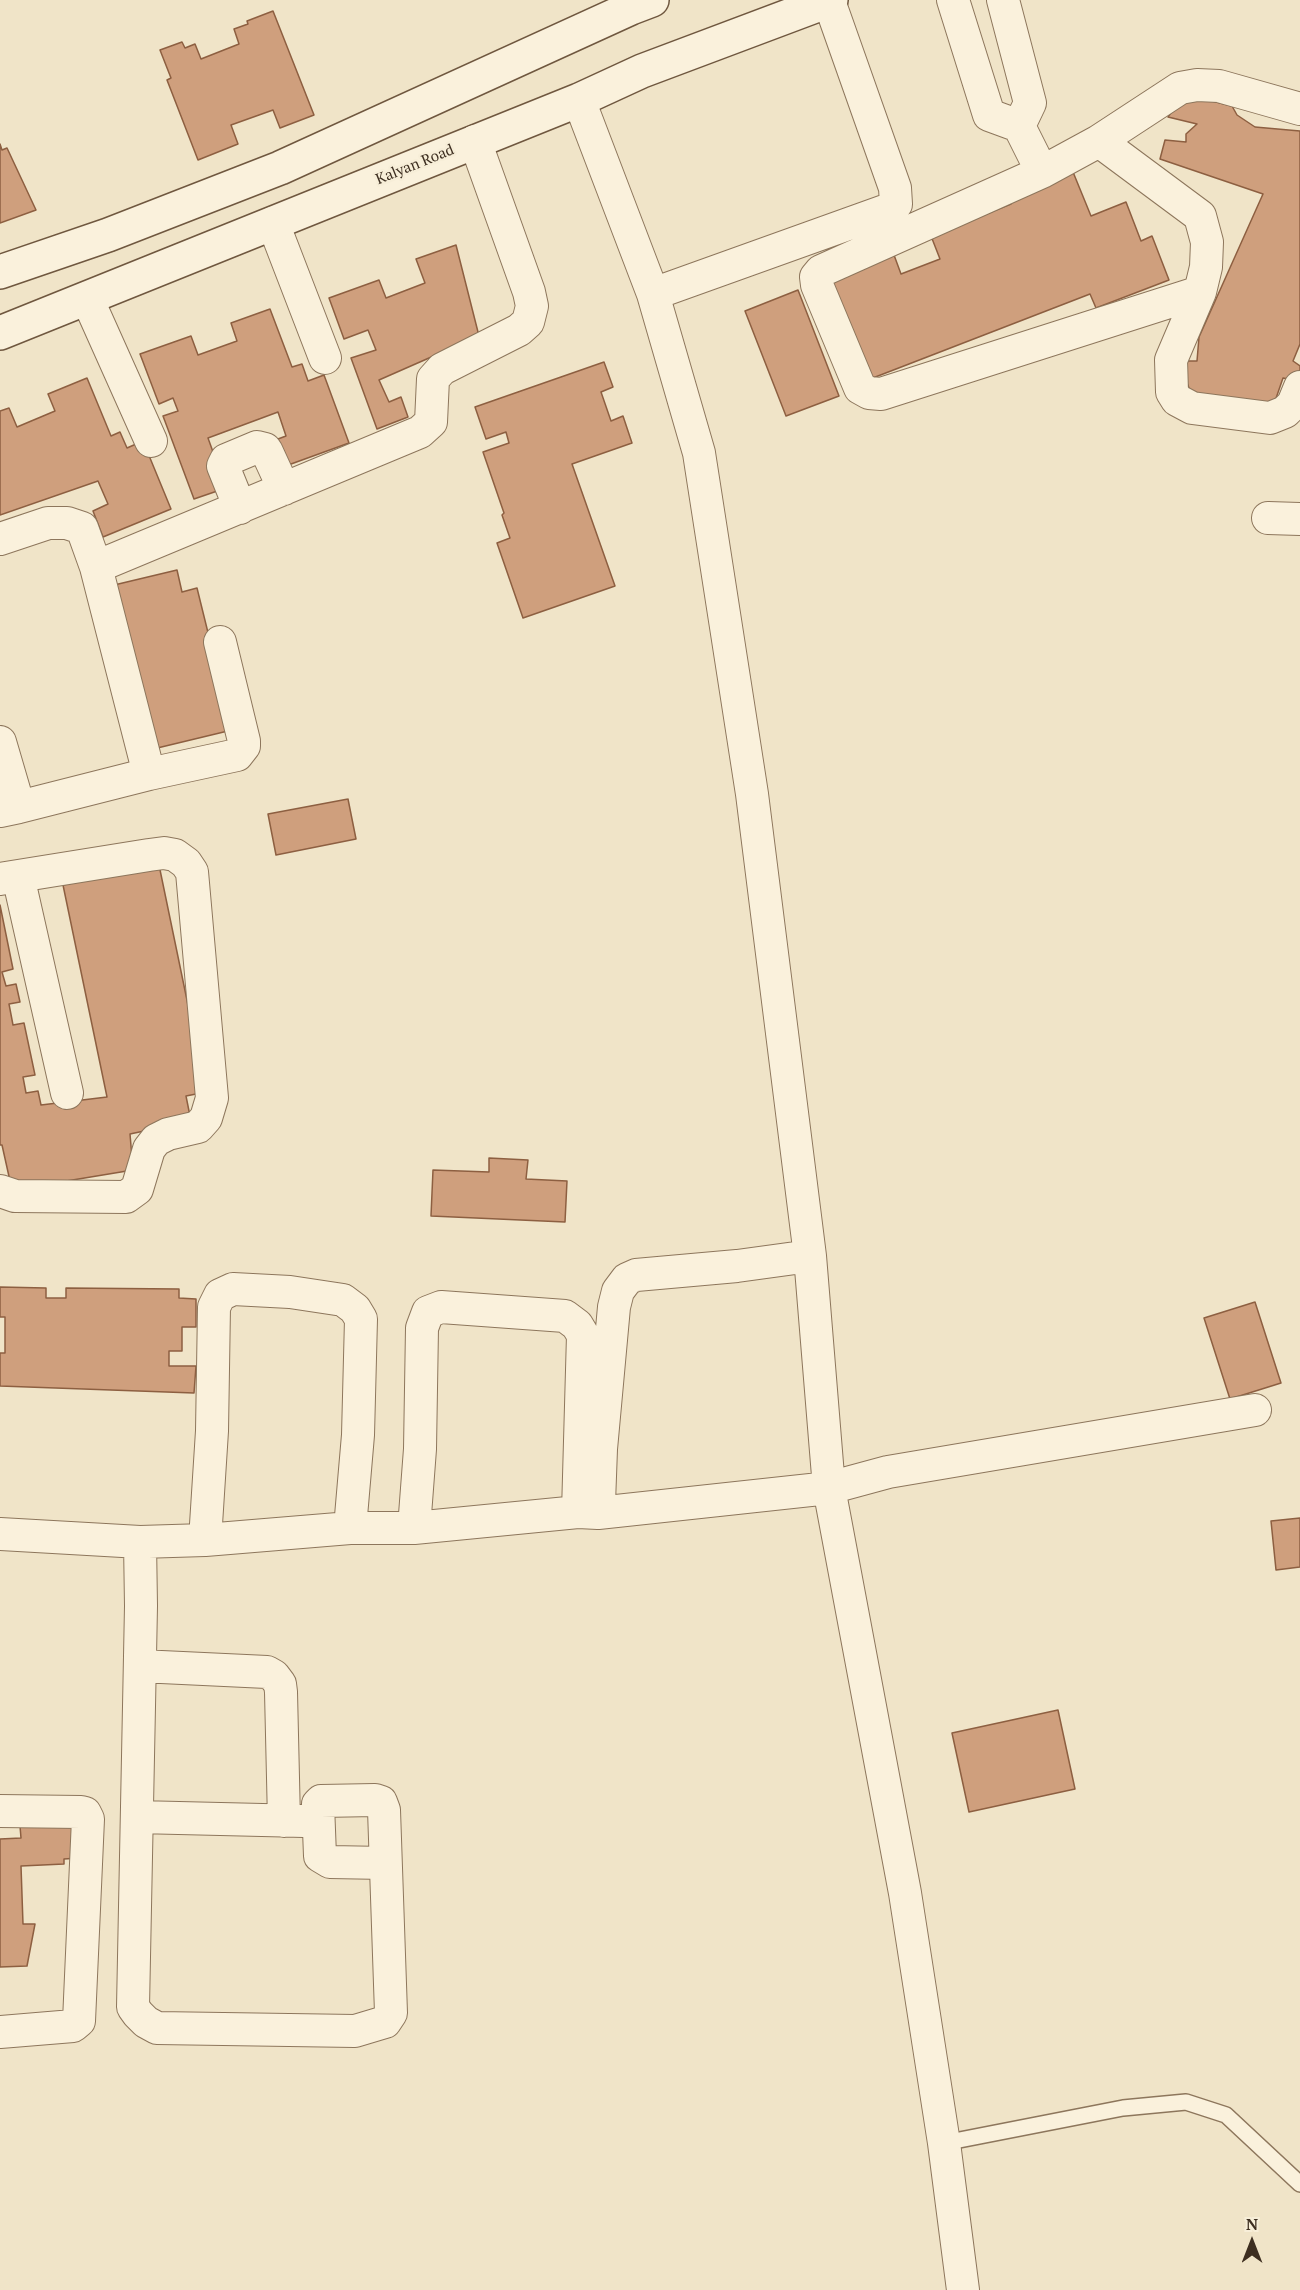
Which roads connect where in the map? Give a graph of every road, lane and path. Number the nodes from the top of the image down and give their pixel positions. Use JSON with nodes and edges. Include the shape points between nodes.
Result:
{"nodes":[{"id":1,"x":652,"y":0,"type":"edge"},
{"id":2,"x":830,"y":0,"type":"edge"},
{"id":3,"x":953,"y":0,"type":"edge"},
{"id":4,"x":1003,"y":0,"type":"edge"},
{"id":5,"x":579,"y":100,"type":"junction"},
{"id":6,"x":1300,"y":109,"type":"edge"},
{"id":7,"x":1019,"y":126,"type":"junction"},
{"id":8,"x":475,"y":141,"type":"junction"},
{"id":9,"x":1099,"y":141,"type":"junction"},
{"id":10,"x":1042,"y":172,"type":"junction"},
{"id":11,"x":273,"y":223,"type":"junction"},
{"id":12,"x":0,"y":272,"type":"edge"},
{"id":13,"x":1200,"y":292,"type":"junction"},
{"id":14,"x":653,"y":294,"type":"junction"},
{"id":15,"x":87,"y":298,"type":"junction"},
{"id":16,"x":0,"y":333,"type":"edge"},
{"id":17,"x":325,"y":358,"type":"dead end"},
{"id":18,"x":1300,"y":387,"type":"edge"},
{"id":19,"x":151,"y":441,"type":"dead end"},
{"id":20,"x":284,"y":489,"type":"junction"},
{"id":21,"x":240,"y":507,"type":"junction"},
{"id":22,"x":1268,"y":518,"type":"dead end"},
{"id":23,"x":1300,"y":519,"type":"edge"},
{"id":24,"x":0,"y":539,"type":"edge"},
{"id":25,"x":96,"y":567,"type":"junction"},
{"id":26,"x":220,"y":642,"type":"dead end"},
{"id":27,"x":0,"y":742,"type":"edge"},
{"id":28,"x":149,"y":774,"type":"junction"},
{"id":29,"x":9,"y":809,"type":"edge"},
{"id":30,"x":9,"y":878,"type":"edge"},
{"id":31,"x":67,"y":1093,"type":"dead end"},
{"id":32,"x":0,"y":1191,"type":"edge"},
{"id":33,"x":810,"y":1256,"type":"junction"},
{"id":34,"x":1255,"y":1410,"type":"dead end"},
{"id":35,"x":829,"y":1488,"type":"junction"},
{"id":36,"x":588,"y":1512,"type":"junction"},
{"id":37,"x":350,"y":1528,"type":"junction"},
{"id":38,"x":414,"y":1528,"type":"junction"},
{"id":39,"x":0,"y":1534,"type":"edge"},
{"id":40,"x":205,"y":1540,"type":"junction"},
{"id":41,"x":140,"y":1542,"type":"junction"},
{"id":42,"x":140,"y":1666,"type":"junction"},
{"id":43,"x":0,"y":1811,"type":"edge"},
{"id":44,"x":137,"y":1817,"type":"junction"},
{"id":45,"x":284,"y":1821,"type":"junction"},
{"id":46,"x":318,"y":1822,"type":"junction"},
{"id":47,"x":385,"y":1863,"type":"junction"},
{"id":48,"x":0,"y":2032,"type":"edge"},
{"id":49,"x":944,"y":2144,"type":"junction"},
{"id":50,"x":1300,"y":2184,"type":"edge"},
{"id":51,"x":963,"y":2290,"type":"edge"}],
"edges":[{"from":1,"to":12,"type":"main road","via":[[280,168]]},
{"from":2,"to":5,"type":"main road","name":"Kalyan Road","via":[[642,71]]},
{"from":2,"to":14,"type":"street","via":[[895,188],[896,204]]},
{"from":3,"to":7,"type":"street","via":[[989,115]]},
{"from":4,"to":7,"type":"street","via":[[1030,102]]},
{"from":5,"to":8,"type":"main road","name":"Kalyan Road"},
{"from":5,"to":14,"type":"street"},
{"from":6,"to":9,"type":"street","via":[[1219,86],[1197,85],[1180,88]]},
{"from":7,"to":10,"type":"street"},
{"from":8,"to":11,"type":"main road","name":"Kalyan Road"},
{"from":8,"to":20,"type":"street","via":[[529,292],[532,306],[528,322],[442,369],[433,379],[431,422],[420,432]]},
{"from":9,"to":10,"type":"street"},
{"from":9,"to":13,"type":"street","via":[[1200,216],[1207,242]]},
{"from":10,"to":13,"type":"street","via":[[821,271],[816,277],[817,285],[860,388],[881,393]]},
{"from":11,"to":15,"type":"main road","name":"Kalyan Road"},
{"from":11,"to":17,"type":"street"},
{"from":13,"to":18,"type":"street","via":[[1171,360],[1172,392],[1177,400],[1192,408],[1270,418],[1286,412]]},
{"from":14,"to":33,"type":"street","via":[[699,453],[752,794]]},
{"from":15,"to":16,"type":"main road","name":"Kalyan Road"},
{"from":15,"to":19,"type":"street"},
{"from":20,"to":21,"type":"street"},
{"from":20,"to":21,"type":"street","via":[[265,449],[256,447],[226,460],[223,466]]},
{"from":21,"to":25,"type":"street"},
{"from":22,"to":23,"type":"street"},
{"from":24,"to":25,"type":"street","via":[[48,524],[67,523],[82,528]]},
{"from":25,"to":28,"type":"street"},
{"from":26,"to":28,"type":"street","via":[[244,746],[237,755]]},
{"from":27,"to":29,"type":"street"},
{"from":28,"to":29,"type":"street"},
{"from":30,"to":31,"type":"street"},
{"from":30,"to":32,"type":"street","via":[[149,855],[176,855],[186,863],[192,872],[212,1098],[206,1118],[198,1127],[156,1140],[149,1149],[137,1189],[126,1197],[15,1196]]},
{"from":33,"to":35,"type":"street"},
{"from":33,"to":36,"type":"street","via":[[627,1279],[618,1291],[614,1307],[601,1449]]},
{"from":34,"to":35,"type":"street","via":[[888,1472]]},
{"from":35,"to":36,"type":"street"},
{"from":35,"to":49,"type":"street","via":[[905,1893]]},
{"from":36,"to":38,"type":"street"},
{"from":36,"to":38,"type":"street","via":[[583,1335],[577,1325],[565,1316],[441,1307],[428,1312],[422,1328]]},
{"from":37,"to":38,"type":"street"},
{"from":37,"to":40,"type":"street"},
{"from":37,"to":40,"type":"street","via":[[358,1435],[361,1319],[343,1300],[233,1289],[220,1295],[214,1307]]},
{"from":39,"to":41,"type":"street"},
{"from":40,"to":41,"type":"street"},
{"from":41,"to":42,"type":"street"},
{"from":42,"to":44,"type":"street"},
{"from":42,"to":45,"type":"street","via":[[267,1672],[274,1676],[281,1692]]},
{"from":43,"to":48,"type":"street","via":[[81,1812],[88,1819],[79,2021],[73,2026]]},
{"from":44,"to":45,"type":"street"},
{"from":44,"to":47,"type":"street","via":[[133,2007],[157,2028],[355,2031],[385,2022],[391,2013]]},
{"from":45,"to":46,"type":"street"},
{"from":46,"to":47,"type":"street","via":[[319,1854],[323,1859]]},
{"from":46,"to":47,"type":"street","via":[[321,1801],[381,1802]]},
{"from":49,"to":50,"type":"lane","via":[[1123,2108],[1186,2102],[1226,2115]]},
{"from":49,"to":51,"type":"street"}]}
